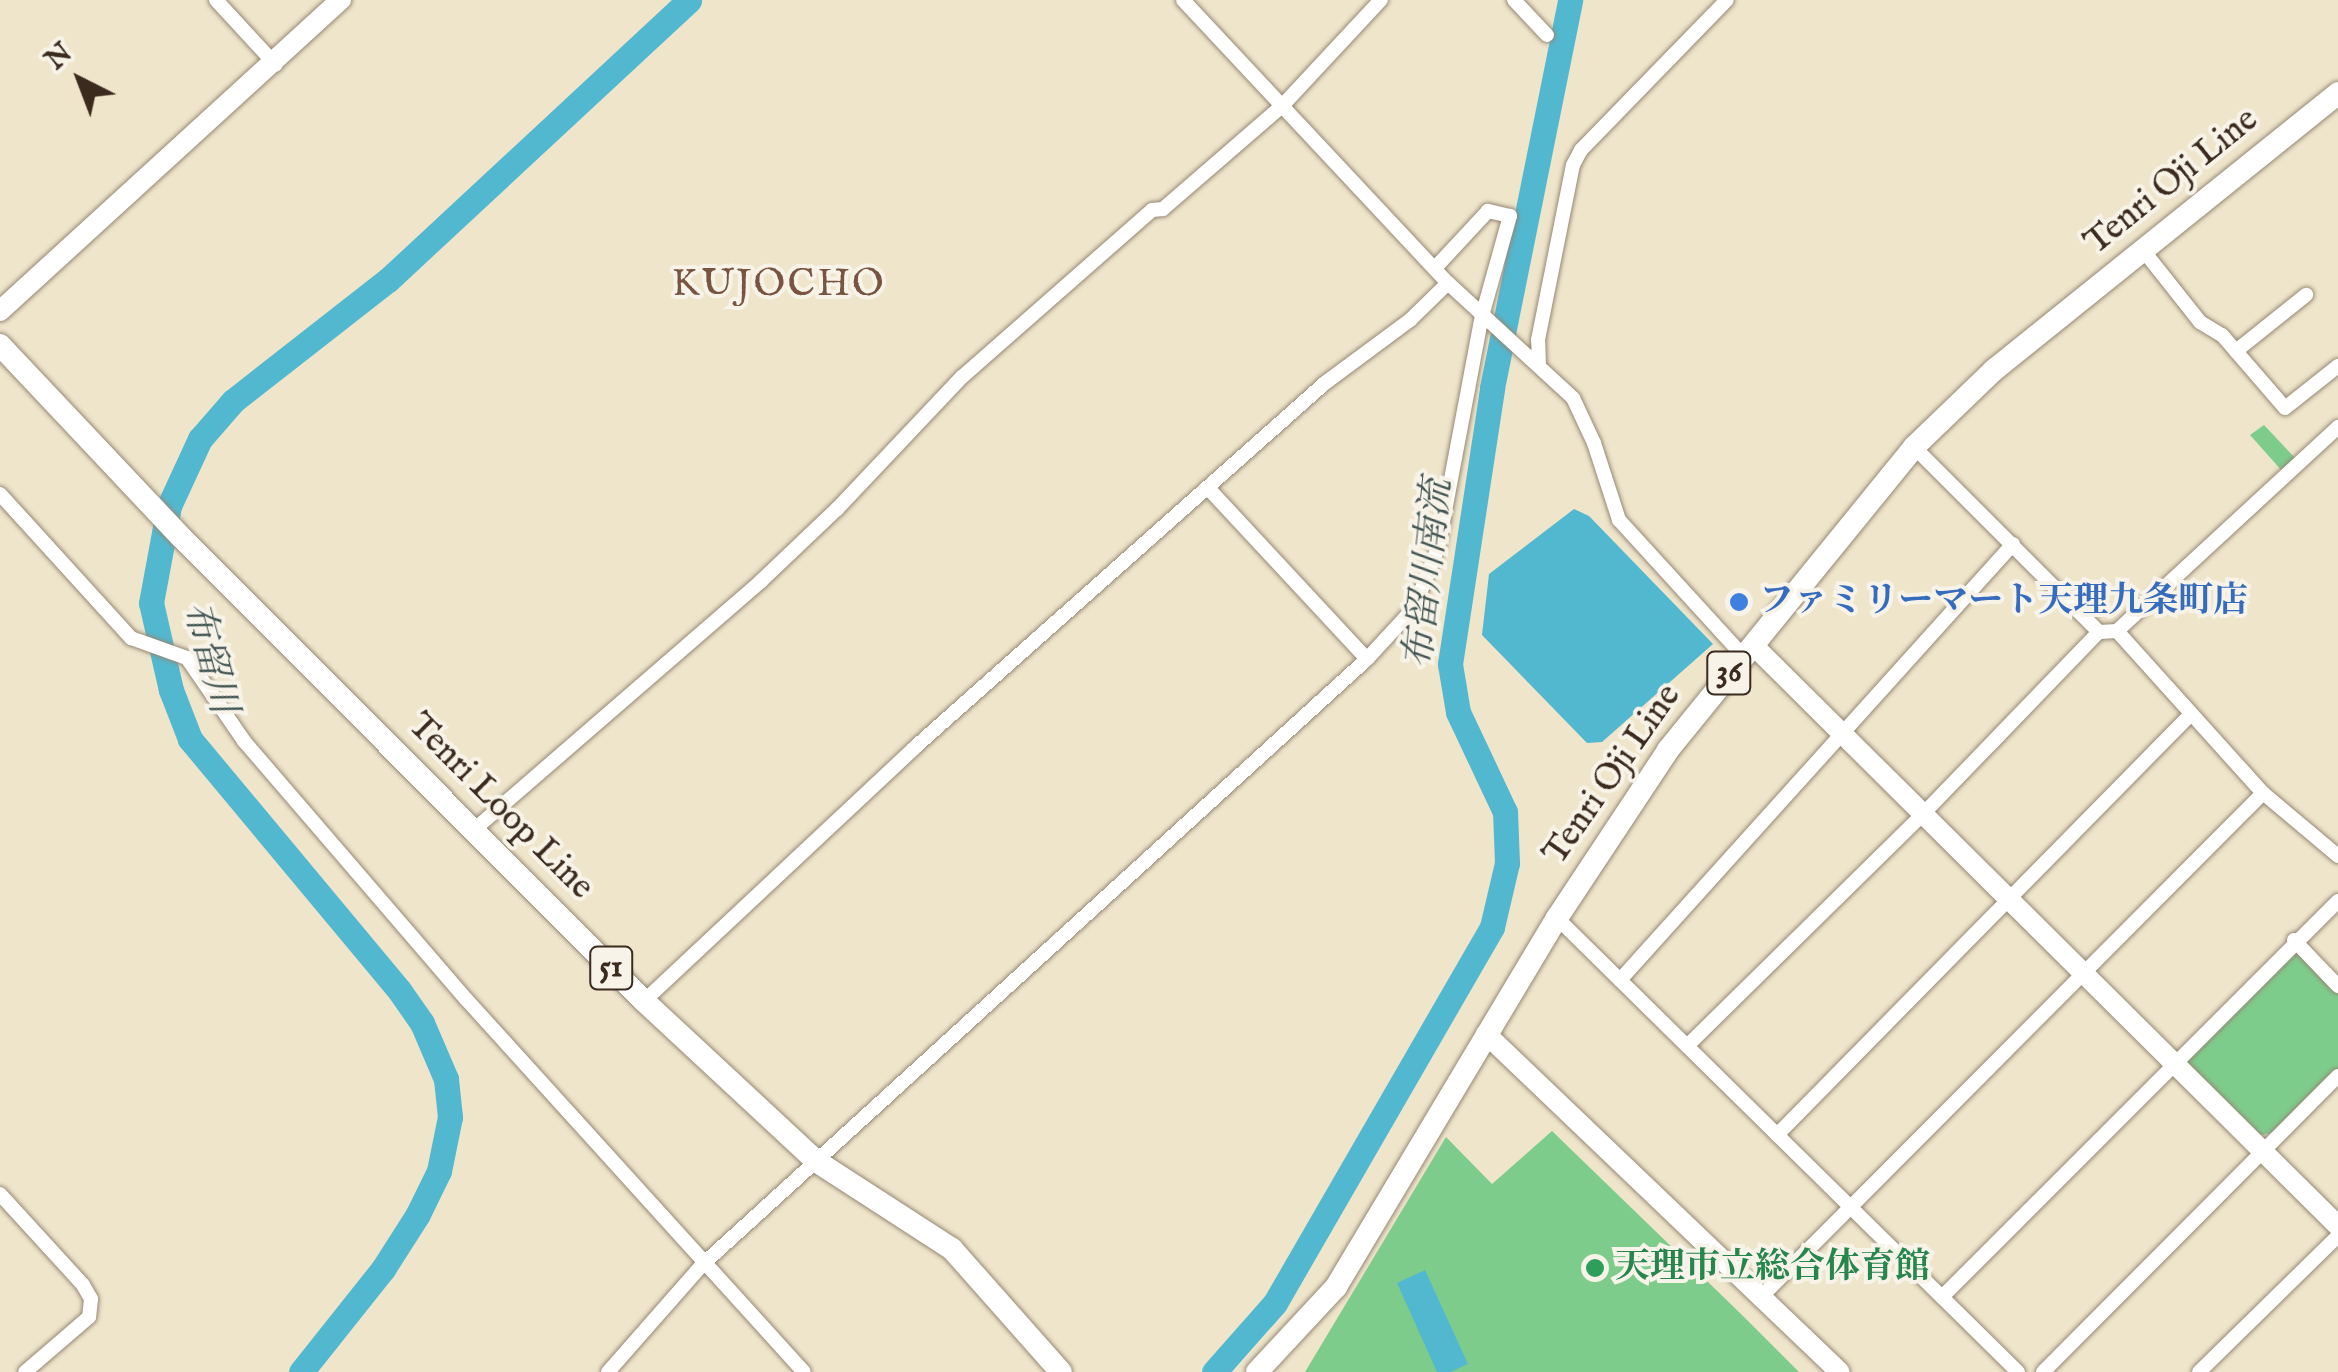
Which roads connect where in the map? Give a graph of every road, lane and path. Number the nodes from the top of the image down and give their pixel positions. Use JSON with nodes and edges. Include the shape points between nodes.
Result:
{"nodes":[{"id":1,"x":216,"y":0,"type":"edge"},
{"id":2,"x":342,"y":0,"type":"edge"},
{"id":3,"x":1184,"y":0,"type":"edge"},
{"id":4,"x":1380,"y":0,"type":"edge"},
{"id":5,"x":1514,"y":0,"type":"edge"},
{"id":6,"x":1727,"y":0,"type":"edge"},
{"id":7,"x":1547,"y":36,"type":"dead end"},
{"id":8,"x":276,"y":64,"type":"junction"},
{"id":9,"x":2338,"y":93,"type":"edge"},
{"id":10,"x":1282,"y":106,"type":"junction"},
{"id":11,"x":2143,"y":250,"type":"junction"},
{"id":12,"x":1435,"y":268,"type":"junction"},
{"id":13,"x":1448,"y":283,"type":"junction"},
{"id":14,"x":2306,"y":296,"type":"dead end"},
{"id":15,"x":0,"y":310,"type":"edge"},
{"id":16,"x":1486,"y":319,"type":"junction"},
{"id":17,"x":0,"y":346,"type":"edge"},
{"id":18,"x":2236,"y":351,"type":"junction"},
{"id":19,"x":1534,"y":362,"type":"junction"},
{"id":20,"x":2338,"y":366,"type":"edge"},
{"id":21,"x":2338,"y":427,"type":"edge"},
{"id":22,"x":1914,"y":447,"type":"junction"},
{"id":23,"x":1208,"y":488,"type":"junction"},
{"id":24,"x":0,"y":494,"type":"edge"},
{"id":25,"x":2013,"y":544,"type":"junction"},
{"id":26,"x":2117,"y":631,"type":"junction"},
{"id":27,"x":2099,"y":632,"type":"junction"},
{"id":28,"x":1748,"y":650,"type":"junction"},
{"id":29,"x":1366,"y":658,"type":"junction"},
{"id":30,"x":2191,"y":714,"type":"junction"},
{"id":31,"x":1840,"y":731,"type":"junction"},
{"id":32,"x":2263,"y":793,"type":"junction"},
{"id":33,"x":1923,"y":814,"type":"junction"},
{"id":34,"x":474,"y":829,"type":"junction"},
{"id":35,"x":2338,"y":856,"type":"edge"},
{"id":36,"x":2009,"y":899,"type":"junction"},
{"id":37,"x":2338,"y":901,"type":"edge"},
{"id":38,"x":1557,"y":918,"type":"junction"},
{"id":39,"x":2294,"y":940,"type":"junction"},
{"id":40,"x":2083,"y":974,"type":"junction"},
{"id":41,"x":1620,"y":980,"type":"junction"},
{"id":42,"x":2338,"y":986,"type":"edge"},
{"id":43,"x":644,"y":1001,"type":"junction"},
{"id":44,"x":1486,"y":1034,"type":"junction"},
{"id":45,"x":1687,"y":1046,"type":"junction"},
{"id":46,"x":2175,"y":1060,"type":"junction"},
{"id":47,"x":2338,"y":1076,"type":"edge"},
{"id":48,"x":1777,"y":1135,"type":"junction"},
{"id":49,"x":2265,"y":1150,"type":"junction"},
{"id":50,"x":816,"y":1161,"type":"junction"},
{"id":51,"x":0,"y":1194,"type":"edge"},
{"id":52,"x":1850,"y":1207,"type":"junction"},
{"id":53,"x":2338,"y":1226,"type":"edge"},
{"id":54,"x":2338,"y":1236,"type":"edge"},
{"id":55,"x":702,"y":1265,"type":"junction"},
{"id":56,"x":1762,"y":1296,"type":"junction"},
{"id":57,"x":1942,"y":1298,"type":"junction"},
{"id":58,"x":25,"y":1372,"type":"edge"},
{"id":59,"x":608,"y":1372,"type":"edge"},
{"id":60,"x":804,"y":1372,"type":"edge"},
{"id":61,"x":1061,"y":1372,"type":"edge"},
{"id":62,"x":1258,"y":1372,"type":"edge"},
{"id":63,"x":1840,"y":1372,"type":"edge"},
{"id":64,"x":2018,"y":1372,"type":"edge"},
{"id":65,"x":2043,"y":1372,"type":"edge"},
{"id":66,"x":2199,"y":1372,"type":"edge"}],
"edges":[{"from":1,"to":8,"type":"street"},
{"from":2,"to":8,"type":"street"},
{"from":3,"to":10,"type":"street"},
{"from":4,"to":10,"type":"street"},
{"from":5,"to":7,"type":"street"},
{"from":6,"to":19,"type":"street","via":[[1581,150]]},
{"from":8,"to":15,"type":"street"},
{"from":9,"to":11,"type":"main road","name":"Tenri Oji Line","number":"36"},
{"from":10,"to":12,"type":"street"},
{"from":10,"to":34,"type":"street","via":[[962,376],[761,582]]},
{"from":11,"to":18,"type":"street","via":[[2200,322]]},
{"from":11,"to":22,"type":"main road","name":"Tenri Oji Line","number":"36","via":[[1994,370]]},
{"from":12,"to":13,"type":"street"},
{"from":12,"to":16,"type":"street","via":[[1488,211],[1510,216]]},
{"from":13,"to":16,"type":"street"},
{"from":13,"to":23,"type":"street"},
{"from":14,"to":18,"type":"street"},
{"from":16,"to":19,"type":"street"},
{"from":16,"to":29,"type":"street","via":[[1438,548],[1414,608]]},
{"from":17,"to":34,"type":"main road","name":"Tenri Loop Line","number":"51","via":[[180,538]]},
{"from":18,"to":20,"type":"street","via":[[2285,408]]},
{"from":19,"to":28,"type":"street","via":[[1572,398],[1594,443],[1610,503],[1630,537]]},
{"from":21,"to":26,"type":"street"},
{"from":22,"to":25,"type":"street"},
{"from":22,"to":28,"type":"main road","name":"Tenri Oji Line","number":"36"},
{"from":23,"to":29,"type":"street"},
{"from":23,"to":43,"type":"street","via":[[928,735]]},
{"from":24,"to":55,"type":"street","via":[[131,638],[187,658],[244,741]]},
{"from":25,"to":27,"type":"street"},
{"from":25,"to":31,"type":"street"},
{"from":26,"to":27,"type":"street"},
{"from":26,"to":30,"type":"street"},
{"from":27,"to":33,"type":"street"},
{"from":28,"to":31,"type":"street"},
{"from":28,"to":38,"type":"main road","name":"Tenri Oji Line","number":"36","via":[[1668,750]]},
{"from":29,"to":50,"type":"street"},
{"from":30,"to":32,"type":"street"},
{"from":30,"to":36,"type":"street"},
{"from":31,"to":33,"type":"street"},
{"from":31,"to":41,"type":"street"},
{"from":32,"to":35,"type":"street"},
{"from":32,"to":40,"type":"street"},
{"from":33,"to":36,"type":"street"},
{"from":33,"to":45,"type":"street"},
{"from":34,"to":43,"type":"main road","name":"Tenri Loop Line","number":"51"},
{"from":36,"to":40,"type":"street"},
{"from":36,"to":48,"type":"street"},
{"from":37,"to":39,"type":"street"},
{"from":38,"to":41,"type":"street"},
{"from":38,"to":44,"type":"main road","name":"Tenri Oji Line","number":"36"},
{"from":39,"to":42,"type":"street"},
{"from":39,"to":46,"type":"street"},
{"from":40,"to":46,"type":"street"},
{"from":40,"to":52,"type":"street"},
{"from":41,"to":45,"type":"street"},
{"from":43,"to":50,"type":"main road","name":"Tenri Loop Line","number":"51"},
{"from":44,"to":56,"type":"street"},
{"from":44,"to":62,"type":"main road","name":"Tenri Oji Line","number":"36","via":[[1336,1288]]},
{"from":45,"to":48,"type":"street"},
{"from":46,"to":49,"type":"street"},
{"from":46,"to":57,"type":"street"},
{"from":47,"to":49,"type":"street"},
{"from":48,"to":52,"type":"street"},
{"from":49,"to":53,"type":"street"},
{"from":49,"to":65,"type":"street"},
{"from":50,"to":55,"type":"street"},
{"from":50,"to":61,"type":"main road","name":"Tenri Loop Line","number":"51","via":[[952,1248]]},
{"from":51,"to":58,"type":"street","via":[[91,1299],[89,1317]]},
{"from":52,"to":56,"type":"street"},
{"from":52,"to":57,"type":"street"},
{"from":54,"to":66,"type":"street"},
{"from":55,"to":59,"type":"street"},
{"from":55,"to":60,"type":"street"},
{"from":56,"to":63,"type":"street"},
{"from":57,"to":64,"type":"street"}]}
